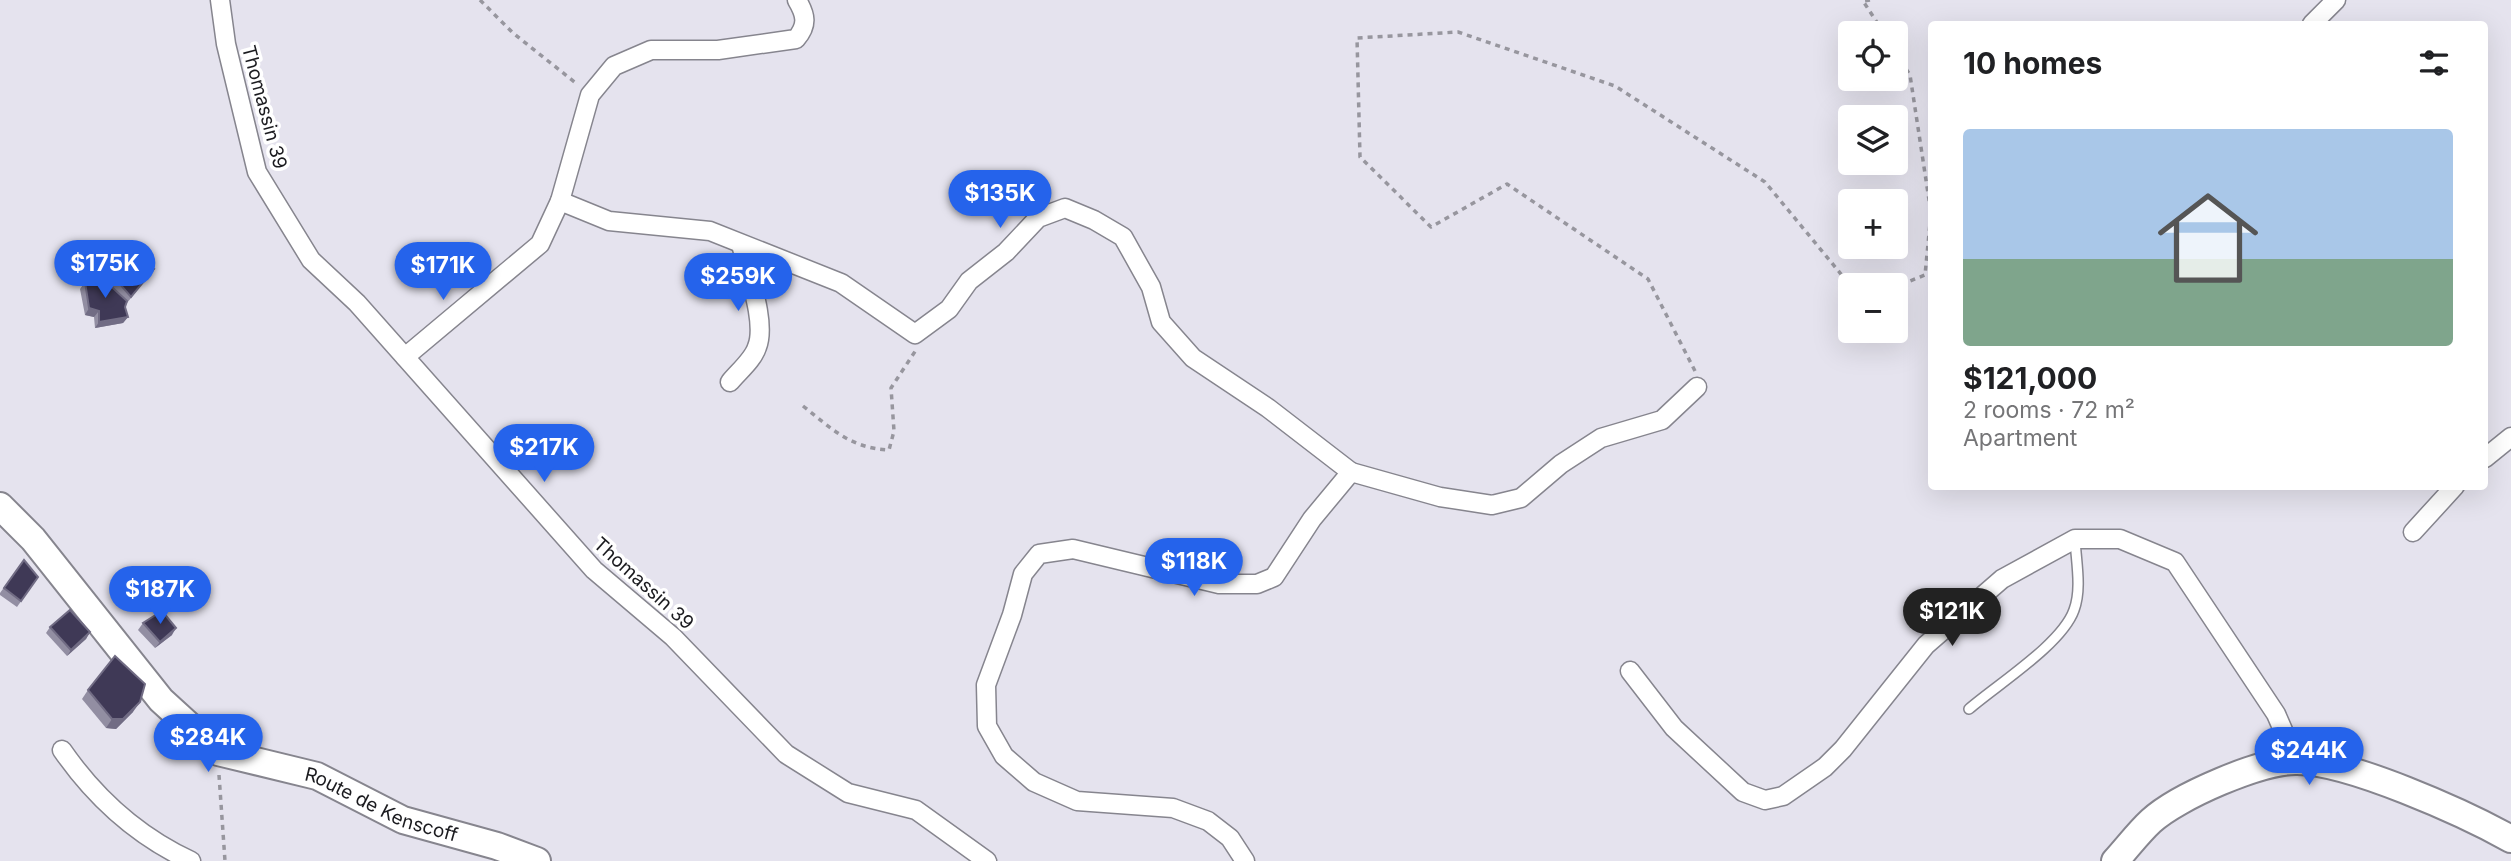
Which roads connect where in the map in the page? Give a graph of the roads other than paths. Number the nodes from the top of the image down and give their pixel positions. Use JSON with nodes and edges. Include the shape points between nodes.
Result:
{"nodes":[{"id":1,"x":220,"y":0,"type":"edge"},
{"id":2,"x":797,"y":0,"type":"edge"},
{"id":3,"x":2336,"y":0,"type":"edge"},
{"id":4,"x":2315,"y":21,"type":"edge"},
{"id":5,"x":560,"y":201,"type":"junction"},
{"id":6,"x":741,"y":244,"type":"junction"},
{"id":7,"x":405,"y":356,"type":"junction"},
{"id":8,"x":730,"y":382,"type":"dead end"},
{"id":9,"x":1697,"y":387,"type":"road end"},
{"id":10,"x":2511,"y":437,"type":"edge"},
{"id":11,"x":2488,"y":456,"type":"edge"},
{"id":12,"x":1351,"y":472,"type":"junction"},
{"id":13,"x":2451,"y":490,"type":"edge"},
{"id":14,"x":0,"y":506,"type":"edge"},
{"id":15,"x":2413,"y":532,"type":"dead end"},
{"id":16,"x":2075,"y":539,"type":"junction"},
{"id":17,"x":1630,"y":671,"type":"dead end"},
{"id":18,"x":1969,"y":709,"type":"dead end"},
{"id":19,"x":62,"y":751,"type":"dead end"},
{"id":20,"x":2295,"y":760,"type":"junction"},
{"id":21,"x":2511,"y":839,"type":"edge"},
{"id":22,"x":532,"y":860,"type":"edge"},
{"id":23,"x":191,"y":861,"type":"edge"},
{"id":24,"x":988,"y":861,"type":"edge"},
{"id":25,"x":1245,"y":861,"type":"edge"},
{"id":26,"x":2115,"y":861,"type":"edge"}],
"edges":[{"from":1,"to":7,"type":"street","name":"Thomassin 39","via":[[257,172],[311,260]]},
{"from":2,"to":5,"type":"street","via":[[805,22],[796,39],[718,50],[651,50],[614,66],[590,94]]},
{"from":3,"to":4,"type":"street"},
{"from":5,"to":6,"type":"street","via":[[608,221],[710,231]]},
{"from":5,"to":7,"type":"street","via":[[540,244]]},
{"from":6,"to":8,"type":"street","via":[[760,337],[757,350]]},
{"from":6,"to":12,"type":"street","via":[[841,283],[915,334],[949,309],[969,281],[1006,252],[1038,218],[1065,208],[1123,237],[1151,287],[1161,322],[1193,358]]},
{"from":7,"to":24,"type":"street","name":"Thomassin 39","via":[[594,570],[673,637],[786,754],[848,793],[916,810]]},
{"from":9,"to":12,"type":"street","via":[[1662,420],[1601,438],[1521,498],[1492,505],[1440,498]]},
{"from":10,"to":11,"type":"street"},
{"from":12,"to":25,"type":"street","via":[[1312,519],[1274,577],[1257,584],[1219,584],[1073,549],[1039,554],[1023,574],[986,685],[987,726],[1004,756],[1034,782],[1077,802],[1173,808],[1208,821],[1230,838]]},
{"from":13,"to":15,"type":"street"},
{"from":14,"to":22,"type":"main road","name":"Route de Kenscoff","via":[[33,539],[161,700],[218,752],[317,776],[403,820]]},
{"from":16,"to":17,"type":"street","via":[[2002,579],[1926,645],[1843,749],[1783,796],[1765,800],[1743,792],[1674,728]]},
{"from":16,"to":18,"type":"lane","via":[[2078,583],[2074,609],[2064,627],[2051,643]]},
{"from":16,"to":20,"type":"street","via":[[2120,539],[2175,562],[2276,714]]},
{"from":19,"to":23,"type":"street","via":[[84,782],[143,836]]},
{"from":20,"to":21,"type":"main road","via":[[2343,769],[2476,819]]},
{"from":20,"to":26,"type":"main road","via":[[2225,778],[2152,820]]}]}
